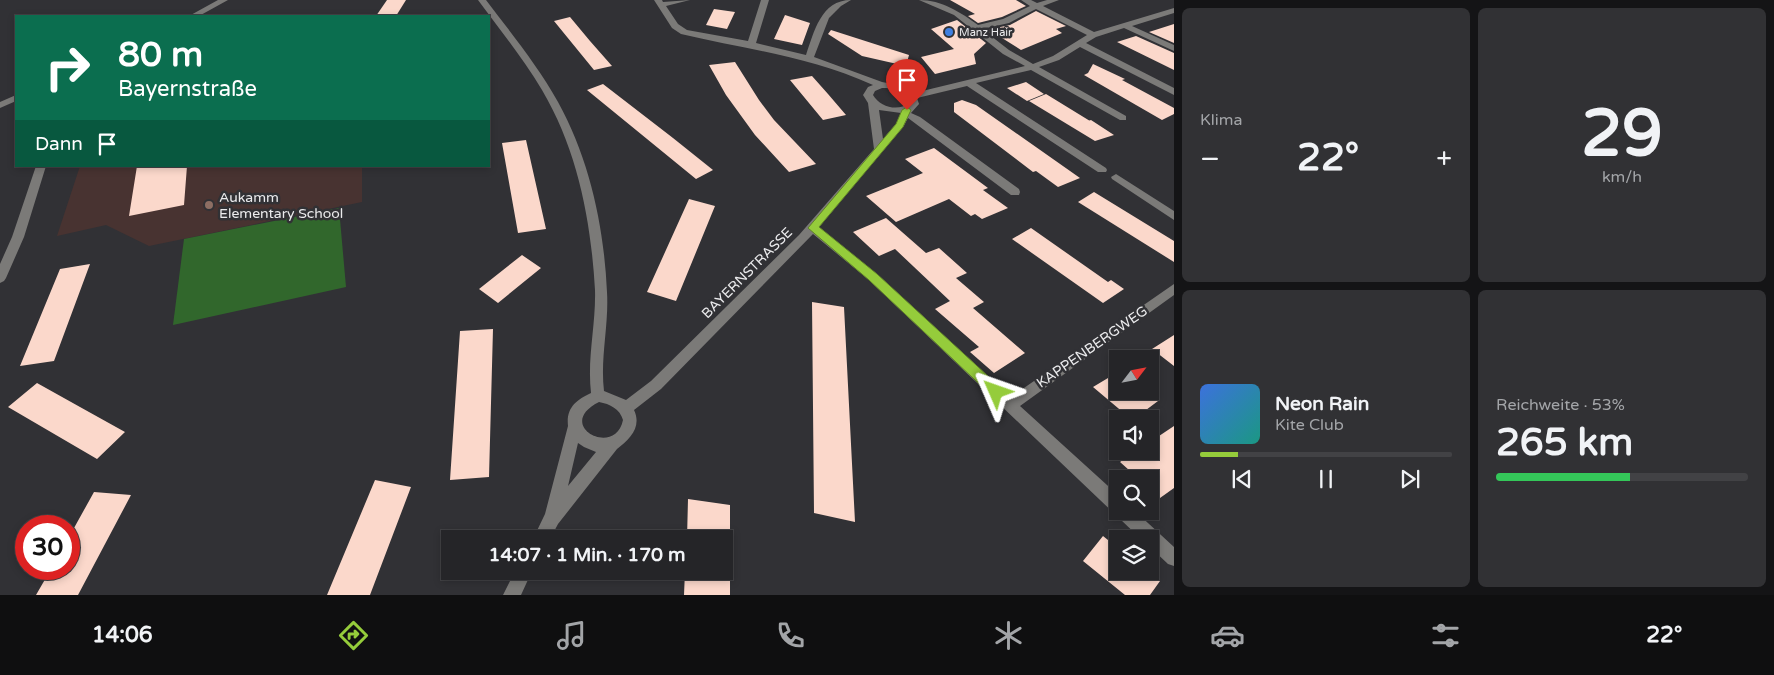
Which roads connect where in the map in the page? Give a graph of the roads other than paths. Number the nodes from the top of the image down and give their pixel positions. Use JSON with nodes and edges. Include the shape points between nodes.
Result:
{"nodes":[{"id":1,"x":224,"y":0,"type":"edge"},
{"id":2,"x":482,"y":0,"type":"edge"},
{"id":3,"x":686,"y":0,"type":"edge"},
{"id":4,"x":765,"y":0,"type":"edge"},
{"id":5,"x":847,"y":0,"type":"edge"},
{"id":6,"x":923,"y":0,"type":"edge"},
{"id":7,"x":954,"y":0,"type":"edge"},
{"id":8,"x":1025,"y":0,"type":"edge"},
{"id":9,"x":1055,"y":0,"type":"edge"},
{"id":10,"x":659,"y":2,"type":"edge"},
{"id":11,"x":1036,"y":6,"type":"junction"},
{"id":12,"x":946,"y":7,"type":"junction"},
{"id":13,"x":1174,"y":10,"type":"edge"},
{"id":14,"x":194,"y":15,"type":"edge"},
{"id":15,"x":1126,"y":26,"type":"junction"},
{"id":16,"x":977,"y":28,"type":"junction"},
{"id":17,"x":1093,"y":35,"type":"junction"},
{"id":18,"x":1079,"y":43,"type":"junction"},
{"id":19,"x":751,"y":44,"type":"junction"},
{"id":20,"x":1174,"y":48,"type":"edge"},
{"id":21,"x":809,"y":59,"type":"junction"},
{"id":22,"x":1032,"y":67,"type":"junction"},
{"id":23,"x":969,"y":83,"type":"junction"},
{"id":24,"x":881,"y":86,"type":"junction"},
{"id":25,"x":1174,"y":92,"type":"edge"},
{"id":26,"x":912,"y":96,"type":"junction"},
{"id":27,"x":15,"y":98,"type":"edge"},
{"id":28,"x":873,"y":102,"type":"junction"},
{"id":29,"x":0,"y":105,"type":"edge"},
{"id":30,"x":906,"y":112,"type":"junction"},
{"id":31,"x":1123,"y":118,"type":"dead end"},
{"id":32,"x":879,"y":148,"type":"junction"},
{"id":33,"x":41,"y":167,"type":"edge"},
{"id":34,"x":1102,"y":170,"type":"dead end"},
{"id":35,"x":1116,"y":177,"type":"dead end"},
{"id":36,"x":1015,"y":192,"type":"dead end"},
{"id":37,"x":1174,"y":216,"type":"edge"},
{"id":38,"x":813,"y":228,"type":"junction"},
{"id":39,"x":0,"y":278,"type":"edge"},
{"id":40,"x":1174,"y":289,"type":"edge"},
{"id":41,"x":598,"y":396,"type":"junction"},
{"id":42,"x":1010,"y":405,"type":"junction"},
{"id":43,"x":626,"y":408,"type":"junction"},
{"id":44,"x":575,"y":427,"type":"junction"},
{"id":45,"x":612,"y":444,"type":"junction"},
{"id":46,"x":1109,"y":498,"type":"edge"},
{"id":47,"x":552,"y":518,"type":"junction"},
{"id":48,"x":1133,"y":520,"type":"edge"},
{"id":49,"x":546,"y":530,"type":"edge"},
{"id":50,"x":1174,"y":558,"type":"edge"},
{"id":51,"x":520,"y":580,"type":"edge"},
{"id":52,"x":512,"y":595,"type":"edge"}],
"edges":[{"from":1,"to":14,"type":"street"},
{"from":2,"to":41,"type":"street","via":[[553,102],[567,130],[585,182],[599,259],[601,301],[595,380]]},
{"from":3,"to":10,"type":"street"},
{"from":4,"to":19,"type":"street"},
{"from":5,"to":21,"type":"street","via":[[830,9]]},
{"from":6,"to":12,"type":"street"},
{"from":7,"to":12,"type":"street"},
{"from":8,"to":11,"type":"street"},
{"from":9,"to":11,"type":"street"},
{"from":10,"to":19,"type":"street","via":[[678,29]]},
{"from":11,"to":16,"type":"street","via":[[1006,21]]},
{"from":11,"to":17,"type":"street"},
{"from":12,"to":16,"type":"street"},
{"from":13,"to":15,"type":"street"},
{"from":15,"to":17,"type":"street"},
{"from":15,"to":20,"type":"street"},
{"from":16,"to":22,"type":"street","via":[[995,44]]},
{"from":17,"to":18,"type":"street"},
{"from":18,"to":22,"type":"street","via":[[1056,58]]},
{"from":18,"to":25,"type":"street"},
{"from":19,"to":21,"type":"street"},
{"from":21,"to":24,"type":"street"},
{"from":22,"to":23,"type":"street"},
{"from":22,"to":31,"type":"street"},
{"from":23,"to":26,"type":"street"},
{"from":23,"to":34,"type":"street"},
{"from":24,"to":26,"type":"street","via":[[902,89]]},
{"from":24,"to":28,"type":"street","via":[[869,92]]},
{"from":26,"to":30,"type":"street","name":"BAYERNSTRASSE","via":[[914,104]]},
{"from":27,"to":29,"type":"street"},
{"from":28,"to":30,"type":"street"},
{"from":28,"to":32,"type":"street"},
{"from":30,"to":32,"type":"street","name":"BAYERNSTRASSE","via":[[900,125]]},
{"from":30,"to":36,"type":"street"},
{"from":32,"to":38,"type":"street","name":"BAYERNSTRASSE"},
{"from":33,"to":39,"type":"street","via":[[18,237]]},
{"from":35,"to":37,"type":"street"},
{"from":38,"to":42,"type":"street","via":[[873,277]]},
{"from":38,"to":43,"type":"street","name":"BAYERNSTRASSE","via":[[663,378]]},
{"from":40,"to":42,"type":"street","name":"KAPPENBERGWEG"},
{"from":41,"to":43,"type":"street","via":[[614,398]]},
{"from":41,"to":44,"type":"street","via":[[589,398],[576,410]]},
{"from":42,"to":46,"type":"street"},
{"from":43,"to":45,"type":"street","via":[[630,425],[620,440]]},
{"from":44,"to":45,"type":"street","via":[[585,441],[594,445]]},
{"from":44,"to":47,"type":"street"},
{"from":45,"to":47,"type":"street"},
{"from":47,"to":49,"type":"street"},
{"from":48,"to":50,"type":"street"},
{"from":51,"to":52,"type":"street"}]}
